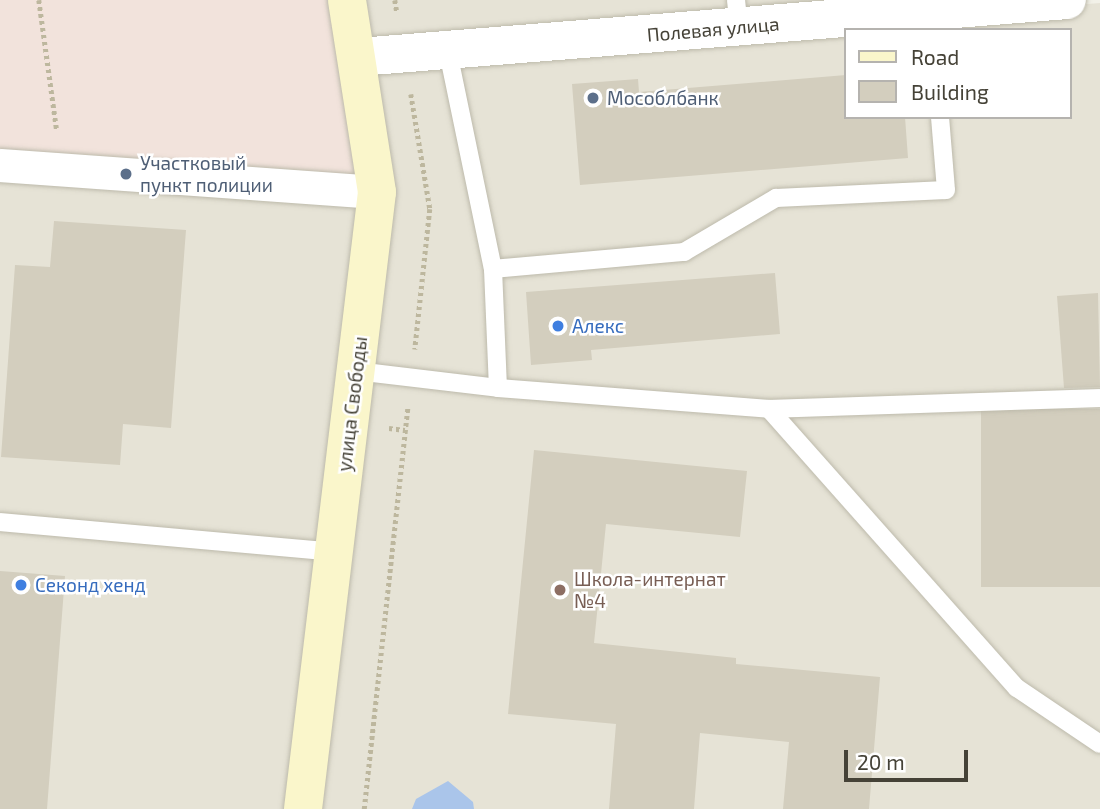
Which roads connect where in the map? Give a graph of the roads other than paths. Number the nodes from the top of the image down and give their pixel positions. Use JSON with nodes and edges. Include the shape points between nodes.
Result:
{"nodes":[{"id":1,"x":347,"y":0,"type":"edge"},
{"id":2,"x":1067,"y":0,"type":"edge"},
{"id":3,"x":737,"y":14,"type":"edge"},
{"id":4,"x":933,"y":20,"type":"edge"},
{"id":5,"x":447,"y":52,"type":"junction"},
{"id":6,"x":359,"y":57,"type":"junction"},
{"id":7,"x":940,"y":119,"type":"edge"},
{"id":8,"x":0,"y":165,"type":"edge"},
{"id":9,"x":377,"y":192,"type":"junction"},
{"id":10,"x":493,"y":269,"type":"junction"},
{"id":11,"x":356,"y":371,"type":"junction"},
{"id":12,"x":498,"y":388,"type":"junction"},
{"id":13,"x":1100,"y":398,"type":"edge"},
{"id":14,"x":769,"y":409,"type":"junction"},
{"id":15,"x":0,"y":522,"type":"edge"},
{"id":16,"x":333,"y":552,"type":"junction"},
{"id":17,"x":1100,"y":744,"type":"edge"},
{"id":18,"x":303,"y":809,"type":"edge"}],
"edges":[{"from":1,"to":6,"type":"main road","name":"улица Свободы"},
{"from":2,"to":4,"type":"street","name":"Полевая улица"},
{"from":3,"to":4,"type":"street","name":"Полевая улица"},
{"from":3,"to":5,"type":"street","name":"Полевая улица"},
{"from":5,"to":6,"type":"street","name":"Полевая улица"},
{"from":5,"to":10,"type":"lane"},
{"from":6,"to":9,"type":"main road","name":"улица Свободы"},
{"from":7,"to":10,"type":"lane","via":[[946,190],[776,198],[684,252]]},
{"from":8,"to":9,"type":"street"},
{"from":9,"to":11,"type":"main road","name":"улица Свободы"},
{"from":10,"to":12,"type":"lane"},
{"from":11,"to":12,"type":"lane"},
{"from":11,"to":16,"type":"main road","name":"улица Свободы"},
{"from":12,"to":14,"type":"lane"},
{"from":13,"to":14,"type":"lane"},
{"from":14,"to":17,"type":"lane","via":[[1017,688]]},
{"from":15,"to":16,"type":"lane"},
{"from":16,"to":18,"type":"main road","name":"улица Свободы"}]}
